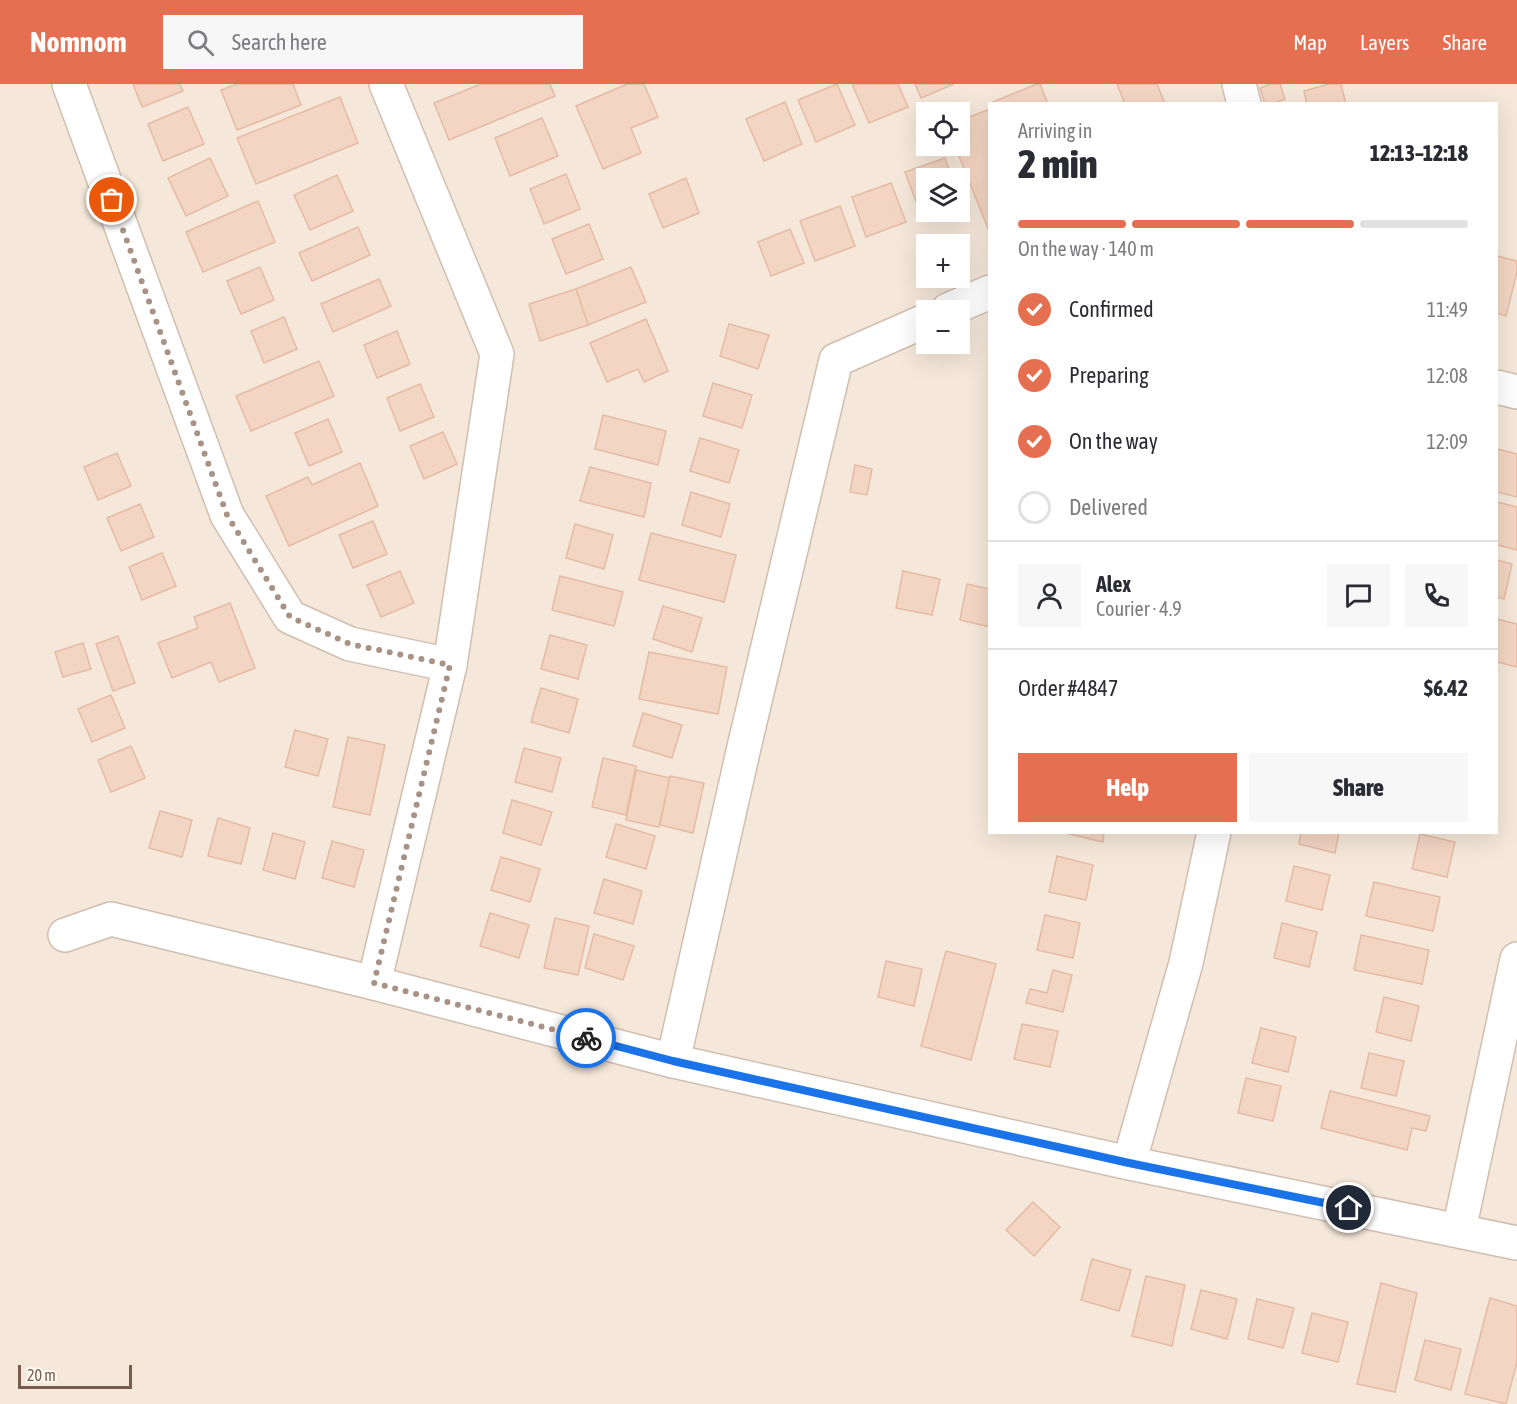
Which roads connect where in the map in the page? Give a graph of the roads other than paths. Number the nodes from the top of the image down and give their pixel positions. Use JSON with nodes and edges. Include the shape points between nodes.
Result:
{"nodes":[{"id":1,"x":69,"y":84,"type":"edge"},
{"id":2,"x":386,"y":84,"type":"edge"},
{"id":3,"x":1239,"y":84,"type":"edge"},
{"id":4,"x":1244,"y":102,"type":"edge"},
{"id":5,"x":988,"y":293,"type":"edge"},
{"id":6,"x":970,"y":301,"type":"edge"},
{"id":7,"x":916,"y":325,"type":"edge"},
{"id":8,"x":1498,"y":387,"type":"edge"},
{"id":9,"x":1517,"y":392,"type":"edge"},
{"id":10,"x":450,"y":665,"type":"junction"},
{"id":11,"x":1214,"y":834,"type":"edge"},
{"id":12,"x":65,"y":935,"type":"dead end"},
{"id":13,"x":1517,"y":959,"type":"edge"},
{"id":14,"x":374,"y":983,"type":"junction"},
{"id":15,"x":673,"y":1061,"type":"junction"},
{"id":16,"x":1129,"y":1163,"type":"junction"},
{"id":17,"x":1459,"y":1230,"type":"junction"},
{"id":18,"x":1517,"y":1243,"type":"edge"}],
"edges":[{"from":1,"to":10,"type":"street","via":[[227,515],[290,617],[350,644]]},
{"from":2,"to":10,"type":"street","via":[[497,354]]},
{"from":3,"to":4,"type":"street"},
{"from":5,"to":6,"type":"street"},
{"from":7,"to":15,"type":"street","via":[[836,360]]},
{"from":8,"to":9,"type":"street"},
{"from":10,"to":14,"type":"street"},
{"from":11,"to":16,"type":"street","via":[[1186,963]]},
{"from":12,"to":14,"type":"street","via":[[111,919]]},
{"from":13,"to":17,"type":"street"},
{"from":14,"to":15,"type":"street"},
{"from":15,"to":16,"type":"street"},
{"from":16,"to":17,"type":"street"},
{"from":17,"to":18,"type":"street"}]}
